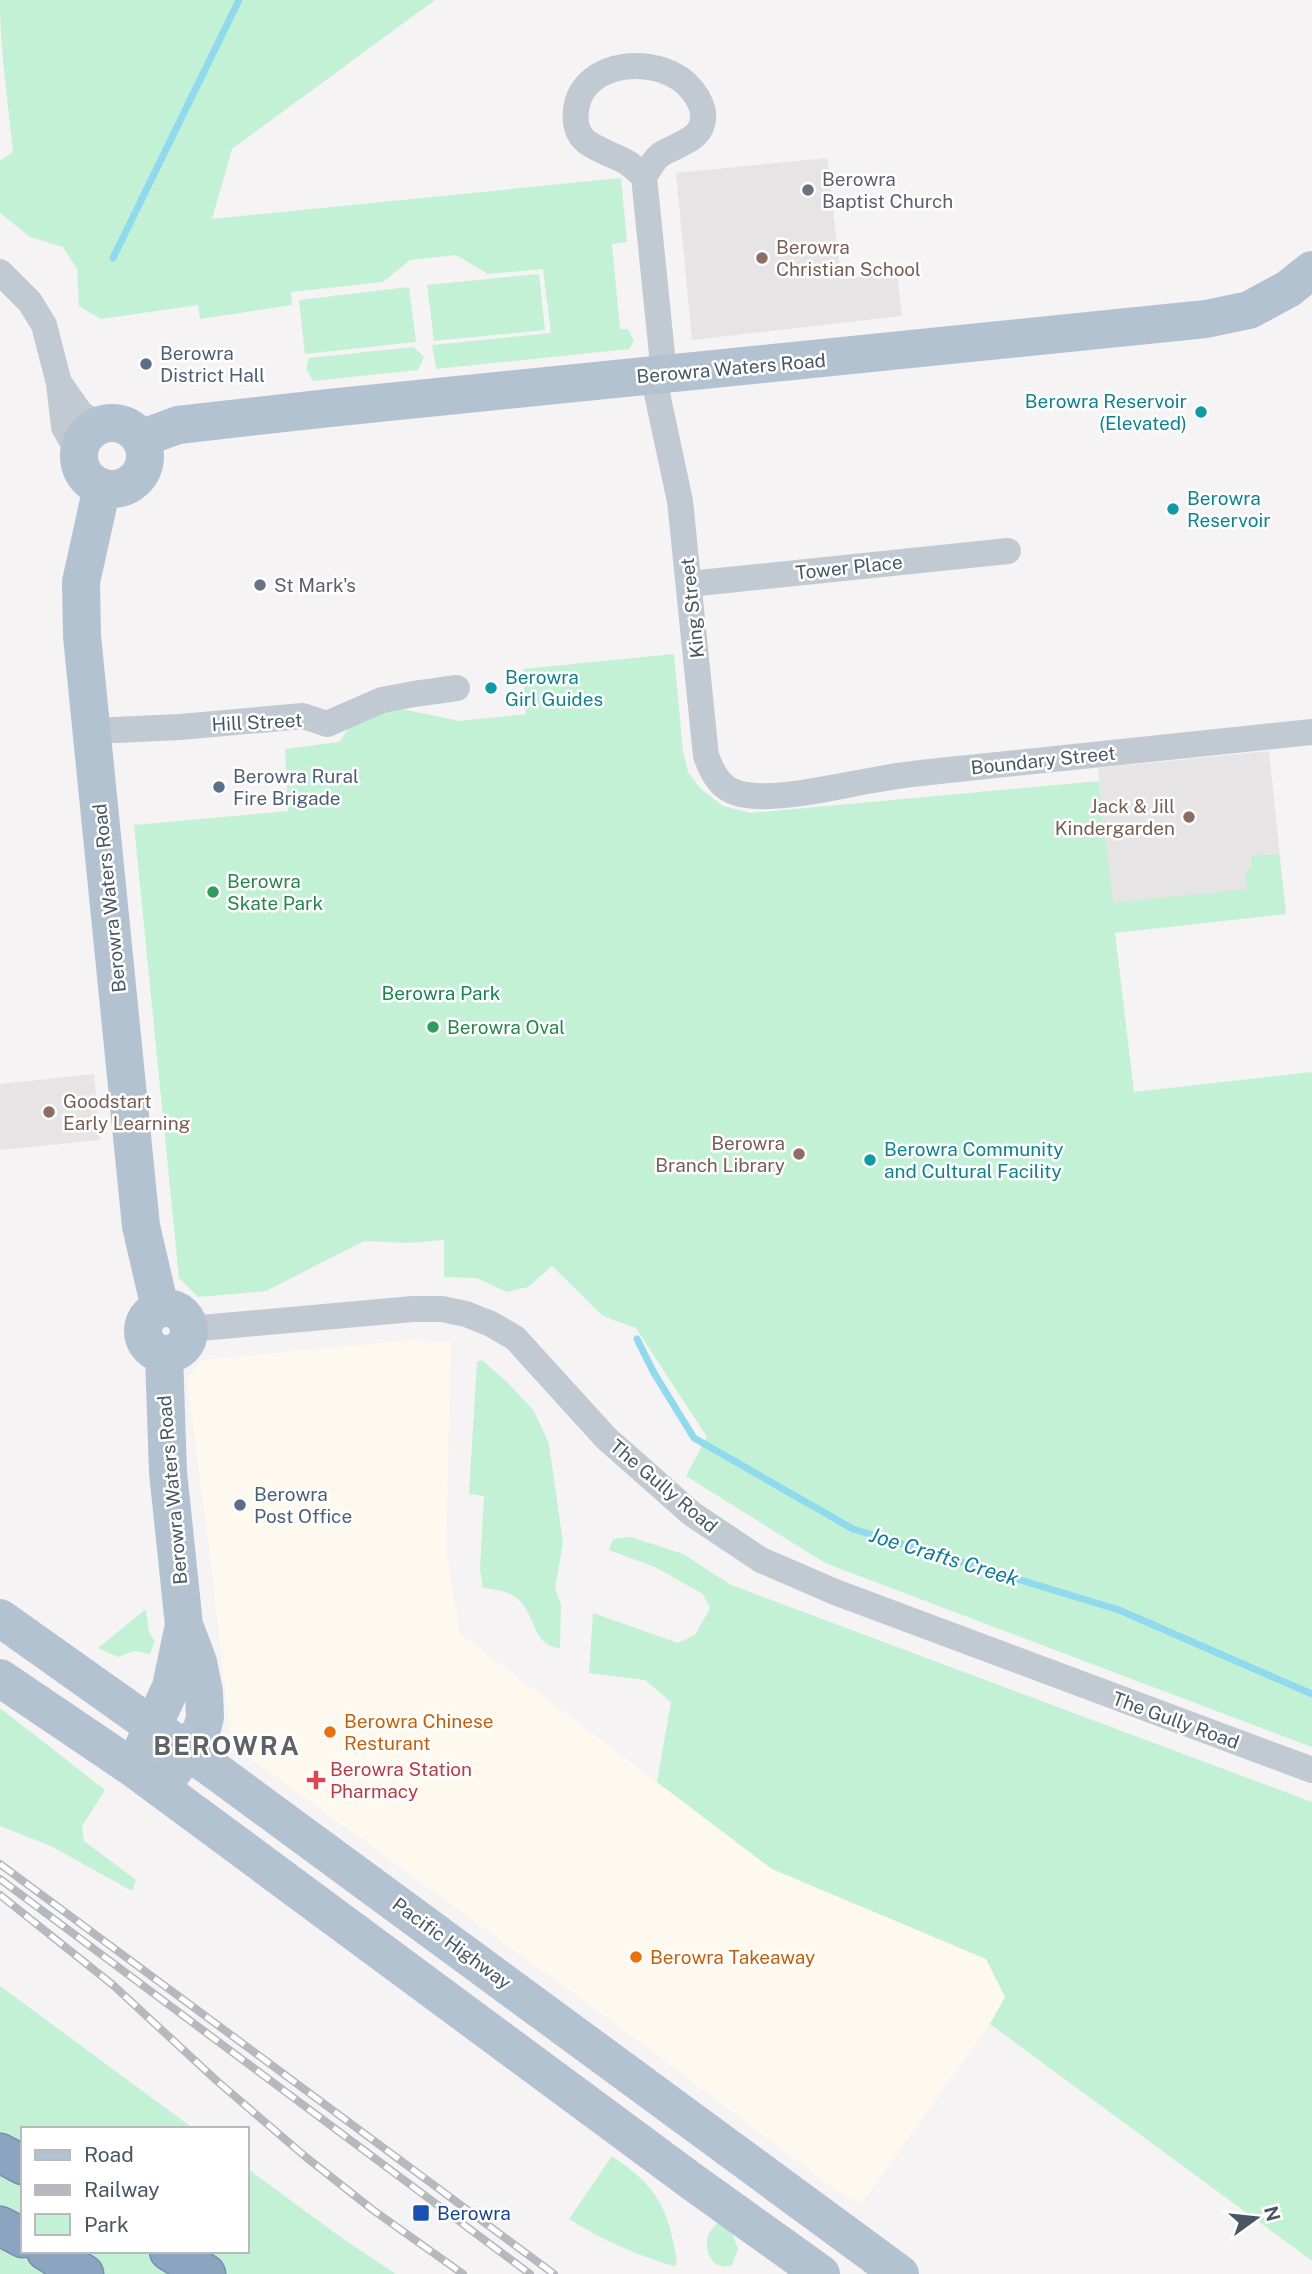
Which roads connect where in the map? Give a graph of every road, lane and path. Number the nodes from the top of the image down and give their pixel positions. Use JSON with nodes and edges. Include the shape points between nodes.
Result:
{"nodes":[{"id":1,"x":644,"y":177,"type":"junction"},
{"id":2,"x":1312,"y":270,"type":"edge"},
{"id":3,"x":0,"y":272,"type":"edge"},
{"id":4,"x":659,"y":375,"type":"junction"},
{"id":5,"x":59,"y":383,"type":"junction"},
{"id":6,"x":140,"y":439,"type":"junction"},
{"id":7,"x":90,"y":440,"type":"junction"},
{"id":8,"x":102,"y":487,"type":"junction"},
{"id":9,"x":1008,"y":551,"type":"dead end"},
{"id":10,"x":689,"y":584,"type":"junction"},
{"id":11,"x":457,"y":688,"type":"dead end"},
{"id":12,"x":93,"y":731,"type":"junction"},
{"id":13,"x":1312,"y":732,"type":"edge"},
{"id":14,"x":775,"y":795,"type":"joint"},
{"id":15,"x":171,"y":1331,"type":"junction"},
{"id":16,"x":0,"y":1618,"type":"edge"},
{"id":17,"x":184,"y":1625,"type":"junction"},
{"id":18,"x":0,"y":1678,"type":"edge"},
{"id":19,"x":153,"y":1726,"type":"junction"},
{"id":20,"x":188,"y":1751,"type":"junction"},
{"id":21,"x":1312,"y":1770,"type":"edge"},
{"id":22,"x":146,"y":1778,"type":"junction"},
{"id":23,"x":0,"y":2153,"type":"edge"},
{"id":24,"x":21,"y":2164,"type":"edge"},
{"id":25,"x":0,"y":2226,"type":"edge"},
{"id":26,"x":21,"y":2237,"type":"edge"},
{"id":27,"x":49,"y":2253,"type":"edge"},
{"id":28,"x":172,"y":2253,"type":"edge"},
{"id":29,"x":84,"y":2274,"type":"edge"},
{"id":30,"x":206,"y":2274,"type":"edge"},
{"id":31,"x":821,"y":2274,"type":"edge"},
{"id":32,"x":900,"y":2274,"type":"edge"}],
"edges":[{"from":1,"to":1,"type":"street","via":[[582,137],[575,119],[577,99],[591,83],[608,71],[629,66],[653,66],[671,73],[700,99],[704,116],[693,137],[663,153]]},
{"from":1,"to":4,"type":"street","name":"King Street"},
{"from":2,"to":4,"type":"main road","name":"Berowra Waters Road","via":[[1249,310],[1206,319]]},
{"from":3,"to":5,"type":"street","via":[[30,302],[44,325]]},
{"from":4,"to":6,"type":"main road","name":"Berowra Waters Road","via":[[178,425]]},
{"from":4,"to":10,"type":"street","name":"King Street"},
{"from":5,"to":7,"type":"street","via":[[81,414]]},
{"from":5,"to":7,"type":"street","via":[[64,427]]},
{"from":6,"to":7,"type":"main road","via":[[132,430],[111,423]]},
{"from":6,"to":8,"type":"main road","via":[[145,458],[138,477],[121,488]]},
{"from":7,"to":8,"type":"main road","via":[[83,471]]},
{"from":8,"to":12,"type":"main road","name":"Berowra Waters Road","via":[[81,582]]},
{"from":9,"to":10,"type":"street","name":"Tower Place"},
{"from":10,"to":14,"type":"street","name":"King Street","via":[[704,742],[712,771],[731,791]]},
{"from":11,"to":12,"type":"street","name":"Hill Street","via":[[382,701],[327,724],[303,716]]},
{"from":12,"to":15,"type":"main road","name":"Berowra Waters Road","via":[[141,1226]]},
{"from":13,"to":14,"type":"street","name":"Boundary Street","via":[[939,771]]},
{"from":15,"to":17,"type":"main road","name":"Berowra Waters Road","via":[[168,1472]]},
{"from":15,"to":21,"type":"street","name":"The Gully Road","via":[[413,1309],[466,1314],[515,1338],[630,1461],[692,1514],[761,1560],[835,1592]]},
{"from":16,"to":19,"type":"main road","name":"Pacific Highway"},
{"from":17,"to":19,"type":"main road","name":"Berowra Waters Road","via":[[170,1687]]},
{"from":17,"to":20,"type":"main road","name":"Berowra Waters Road","via":[[198,1662],[205,1717]]},
{"from":18,"to":22,"type":"main road"},
{"from":19,"to":20,"type":"main road","name":"Pacific Highway"},
{"from":19,"to":22,"type":"main road","name":"Berowra Waters Road"},
{"from":20,"to":22,"type":"main road","name":"Berowra Waters Road"},
{"from":20,"to":32,"type":"main road","name":"Pacific Highway"},
{"from":22,"to":31,"type":"main road"},
{"from":23,"to":24,"type":"highway"},
{"from":25,"to":26,"type":"highway"},
{"from":27,"to":29,"type":"highway"},
{"from":28,"to":30,"type":"highway"}]}
